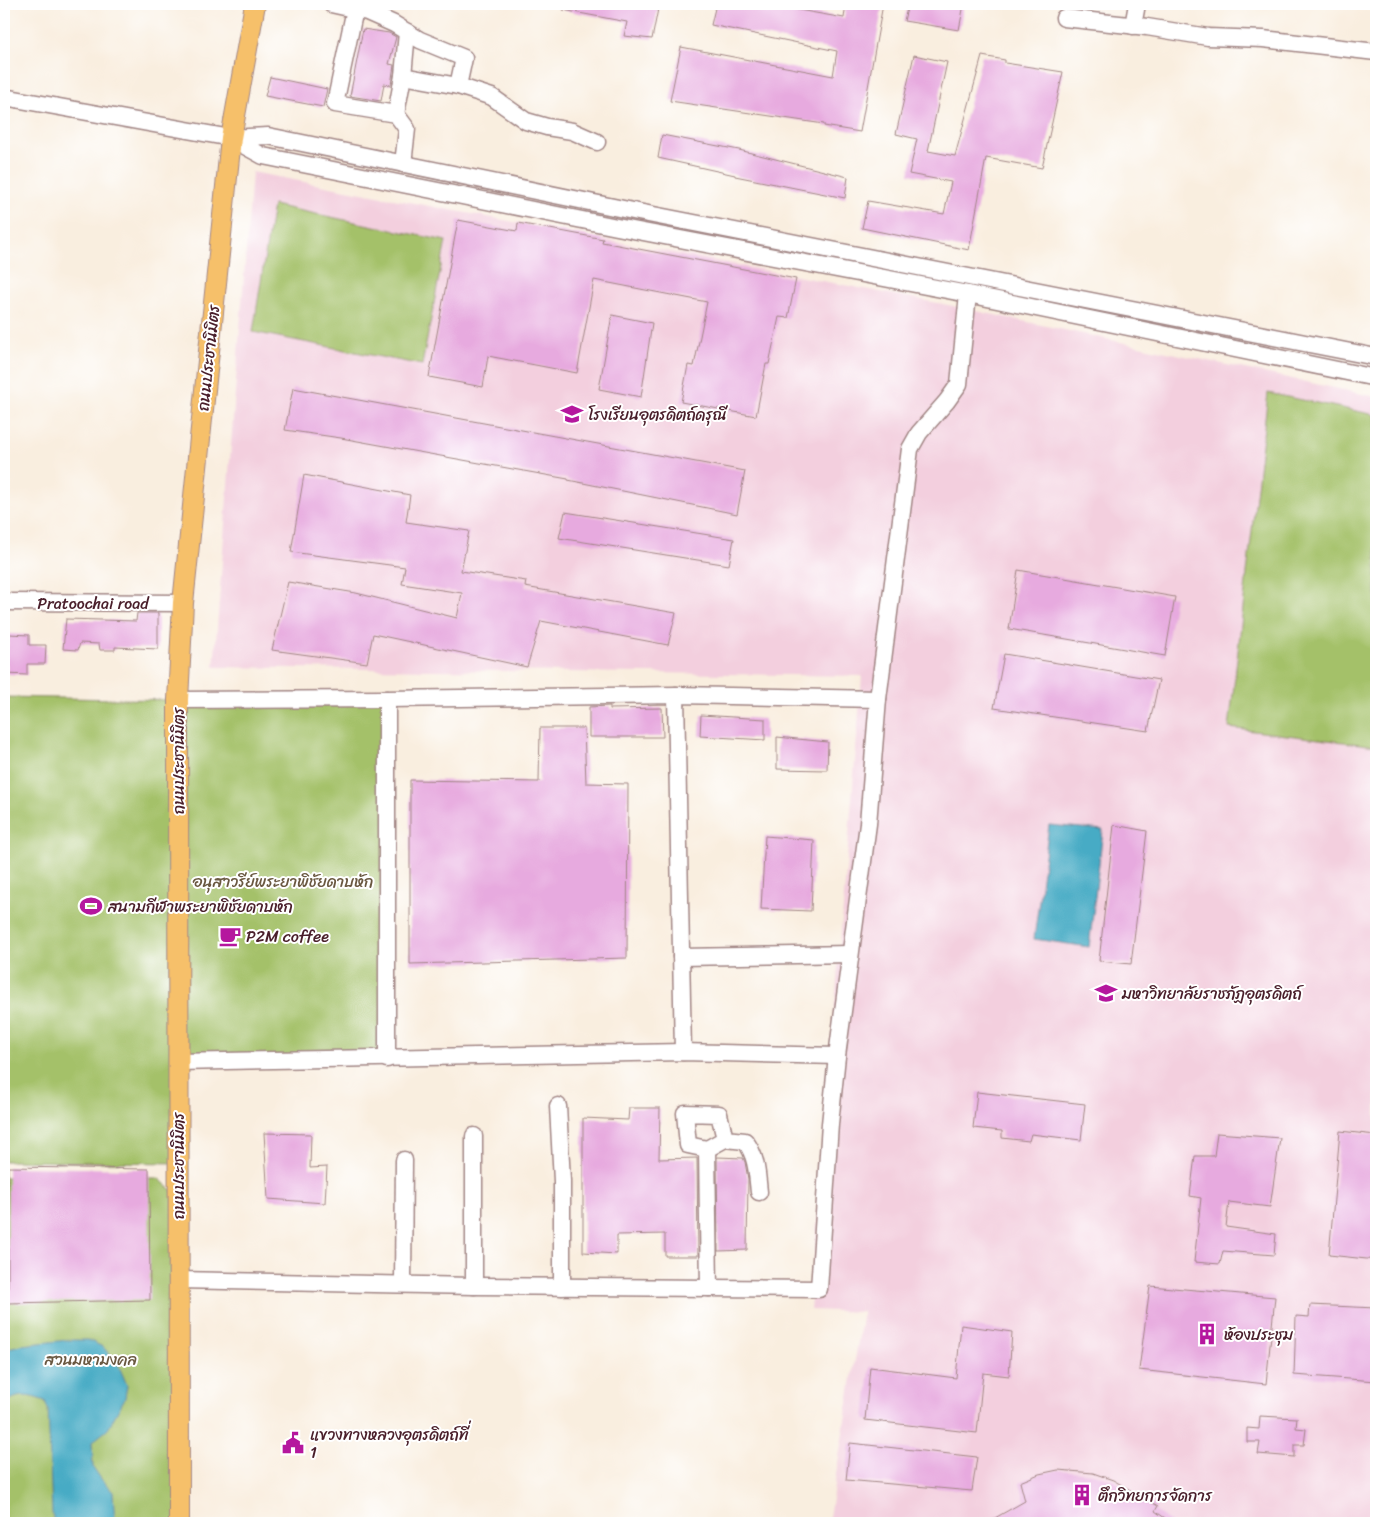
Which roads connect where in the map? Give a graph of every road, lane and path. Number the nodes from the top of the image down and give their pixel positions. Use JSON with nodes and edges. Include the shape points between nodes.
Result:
{"nodes":[{"id":1,"x":255,"y":4,"type":"edge"},
{"id":2,"x":331,"y":4,"type":"edge"},
{"id":3,"x":1137,"y":4,"type":"edge"},
{"id":4,"x":355,"y":9,"type":"junction"},
{"id":5,"x":1064,"y":18,"type":"dead end"},
{"id":6,"x":1133,"y":26,"type":"junction"},
{"id":7,"x":407,"y":32,"type":"junction"},
{"id":8,"x":1376,"y":52,"type":"edge"},
{"id":9,"x":403,"y":76,"type":"junction"},
{"id":10,"x":458,"y":86,"type":"junction"},
{"id":11,"x":4,"y":97,"type":"edge"},
{"id":12,"x":396,"y":114,"type":"junction"},
{"id":13,"x":231,"y":138,"type":"junction"},
{"id":14,"x":597,"y":142,"type":"dead end"},
{"id":15,"x":403,"y":164,"type":"junction"},
{"id":16,"x":968,"y":294,"type":"junction"},
{"id":17,"x":1316,"y":346,"type":"junction"},
{"id":18,"x":1376,"y":357,"type":"edge"},
{"id":19,"x":1312,"y":366,"type":"junction"},
{"id":20,"x":1376,"y":378,"type":"edge"},
{"id":21,"x":4,"y":602,"type":"edge"},
{"id":22,"x":183,"y":603,"type":"junction"},
{"id":23,"x":676,"y":695,"type":"junction"},
{"id":24,"x":387,"y":699,"type":"junction"},
{"id":25,"x":878,"y":699,"type":"junction"},
{"id":26,"x":178,"y":700,"type":"junction"},
{"id":27,"x":850,"y":954,"type":"junction"},
{"id":28,"x":681,"y":957,"type":"junction"},
{"id":29,"x":683,"y":1052,"type":"junction"},
{"id":30,"x":837,"y":1056,"type":"junction"},
{"id":31,"x":387,"y":1059,"type":"junction"},
{"id":32,"x":178,"y":1062,"type":"junction"},
{"id":33,"x":558,"y":1106,"type":"dead end"},
{"id":34,"x":474,"y":1136,"type":"dead end"},
{"id":35,"x":725,"y":1139,"type":"junction"},
{"id":36,"x":707,"y":1149,"type":"junction"},
{"id":37,"x":404,"y":1160,"type":"dead end"},
{"id":38,"x":758,"y":1192,"type":"dead end"},
{"id":39,"x":178,"y":1280,"type":"junction"},
{"id":40,"x":403,"y":1284,"type":"junction"},
{"id":41,"x":474,"y":1286,"type":"junction"},
{"id":42,"x":562,"y":1287,"type":"junction"},
{"id":43,"x":709,"y":1288,"type":"junction"},
{"id":44,"x":179,"y":1523,"type":"edge"}],
"edges":[{"from":1,"to":13,"type":"main road","name":"ถนนประชานิมิตร"},
{"from":2,"to":4,"type":"street"},
{"from":3,"to":6,"type":"street"},
{"from":4,"to":7,"type":"street","via":[[368,12]]},
{"from":4,"to":12,"type":"street","via":[[335,104]]},
{"from":5,"to":6,"type":"street"},
{"from":6,"to":8,"type":"street","via":[[1208,37],[1263,39]]},
{"from":7,"to":9,"type":"street"},
{"from":7,"to":10,"type":"street","via":[[464,58]]},
{"from":9,"to":10,"type":"street"},
{"from":9,"to":12,"type":"street"},
{"from":10,"to":14,"type":"street","via":[[492,97],[526,121],[572,131]]},
{"from":11,"to":13,"type":"street"},
{"from":12,"to":15,"type":"street","via":[[407,129]]},
{"from":13,"to":15,"type":"street","via":[[268,136]]},
{"from":13,"to":16,"type":"street","via":[[262,156]]},
{"from":13,"to":22,"type":"main road","name":"ถนนประชานิมิตร"},
{"from":15,"to":17,"type":"street"},
{"from":16,"to":19,"type":"street"},
{"from":16,"to":25,"type":"street","via":[[959,384],[918,433],[910,449]]},
{"from":17,"to":18,"type":"street"},
{"from":17,"to":19,"type":"street"},
{"from":19,"to":20,"type":"street"},
{"from":21,"to":22,"type":"street","name":"Pratoochai road"},
{"from":22,"to":26,"type":"main road","name":"ถนนประชานิมิตร"},
{"from":23,"to":24,"type":"street"},
{"from":23,"to":25,"type":"street"},
{"from":23,"to":28,"type":"street"},
{"from":24,"to":26,"type":"street"},
{"from":24,"to":31,"type":"street"},
{"from":25,"to":27,"type":"street","via":[[868,824]]},
{"from":26,"to":32,"type":"main road","name":"ถนนประชานิมิตร"},
{"from":27,"to":28,"type":"street"},
{"from":27,"to":30,"type":"street"},
{"from":28,"to":29,"type":"street"},
{"from":29,"to":30,"type":"street"},
{"from":29,"to":31,"type":"street"},
{"from":30,"to":43,"type":"street","via":[[819,1289]]},
{"from":31,"to":32,"type":"street"},
{"from":32,"to":39,"type":"main road","name":"ถนนประชานิมิตร"},
{"from":33,"to":42,"type":"street"},
{"from":34,"to":41,"type":"street"},
{"from":35,"to":36,"type":"street"},
{"from":35,"to":36,"type":"street","via":[[719,1114],[685,1113],[688,1145]]},
{"from":35,"to":38,"type":"street","via":[[745,1141],[751,1149]]},
{"from":36,"to":43,"type":"street"},
{"from":37,"to":40,"type":"street"},
{"from":39,"to":40,"type":"street"},
{"from":39,"to":44,"type":"main road","name":"ถนนประชานิมิตร"},
{"from":40,"to":41,"type":"street"},
{"from":41,"to":42,"type":"street"},
{"from":42,"to":43,"type":"street"}]}
